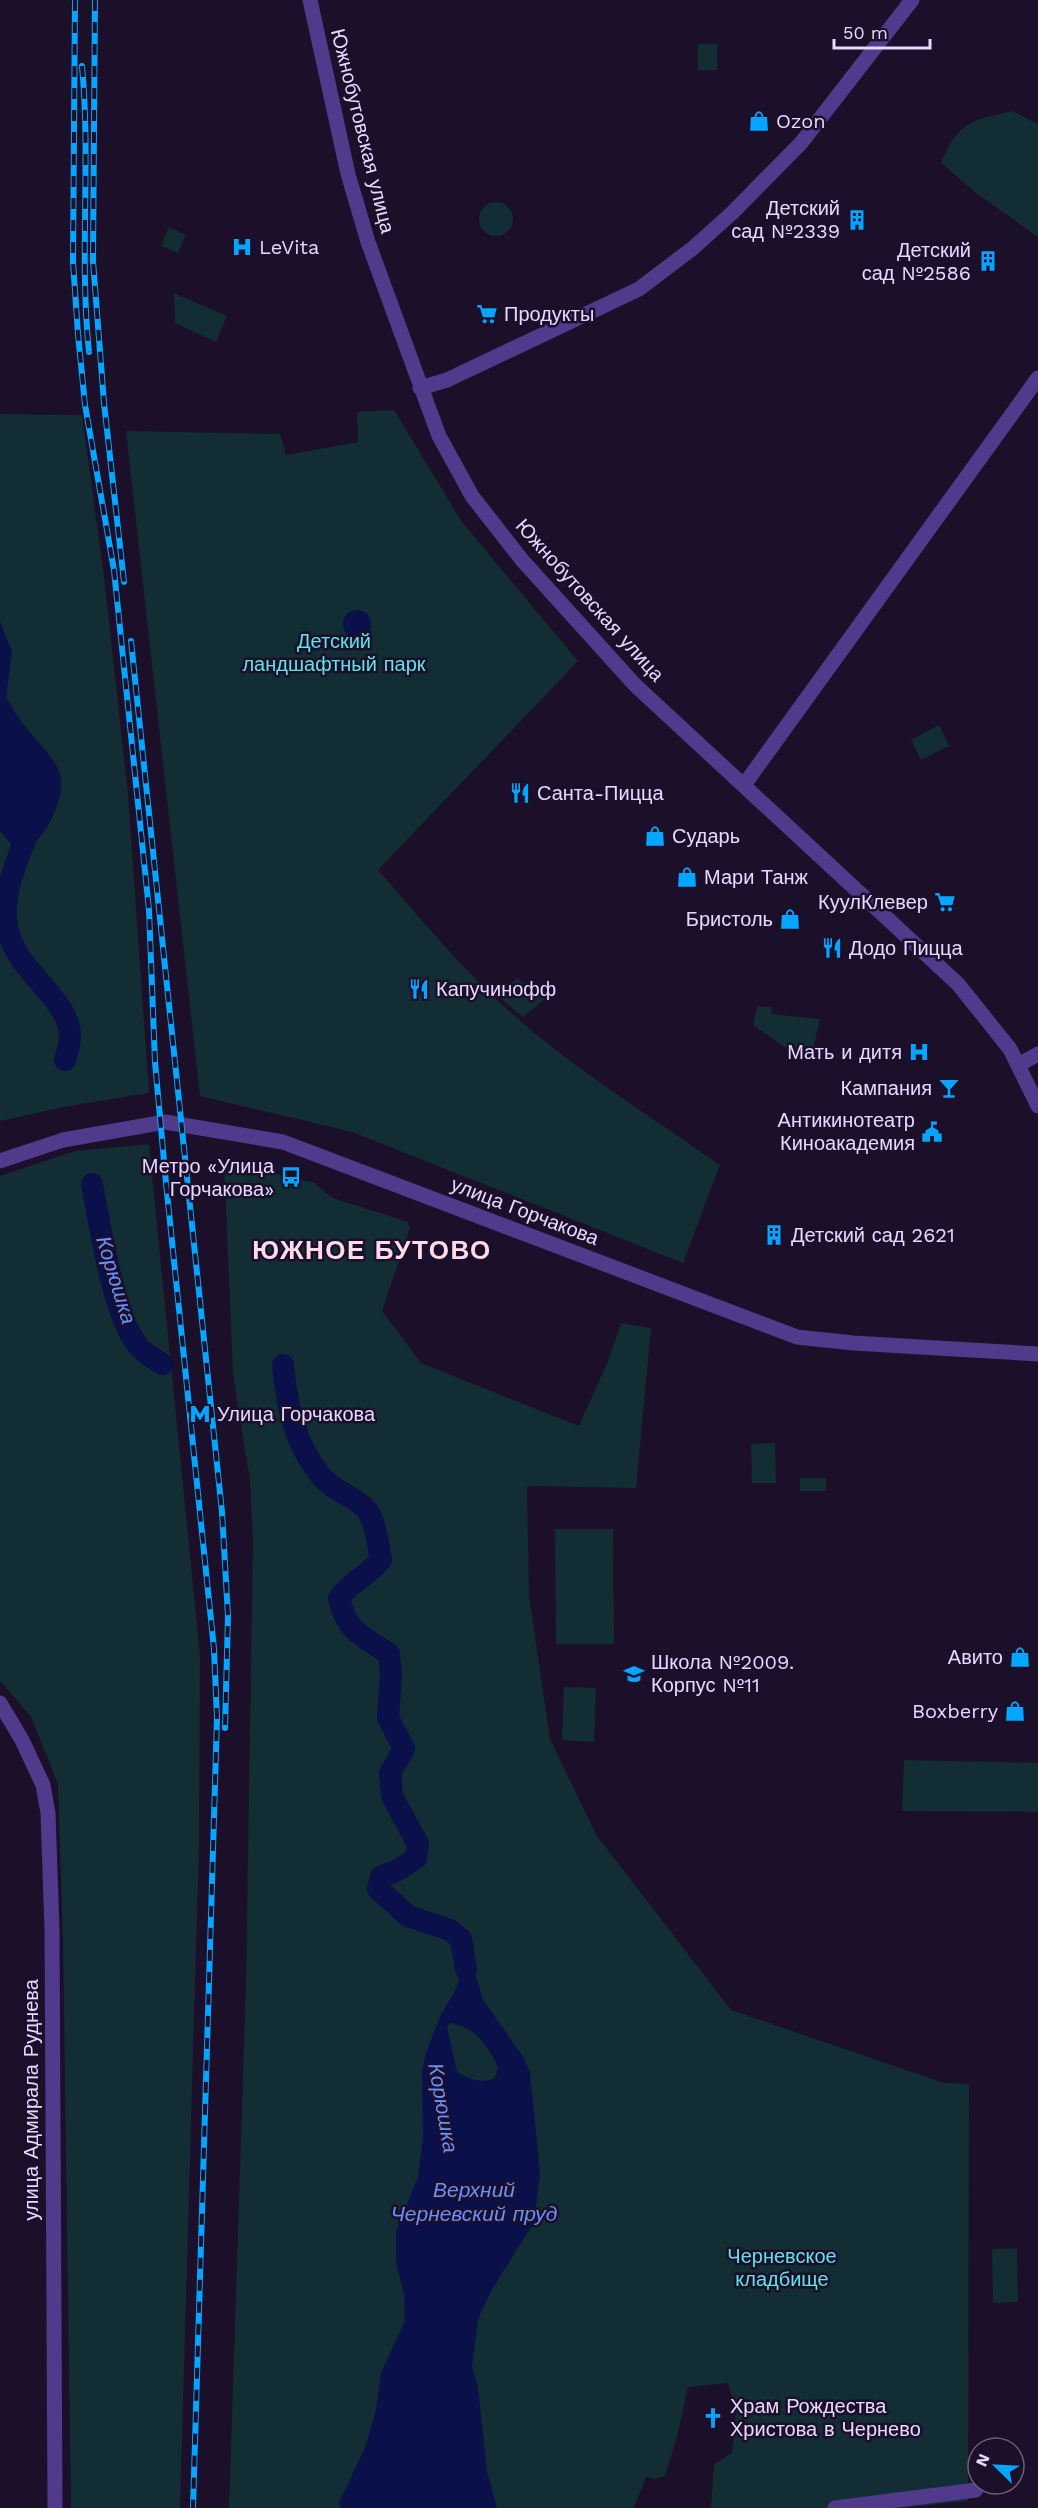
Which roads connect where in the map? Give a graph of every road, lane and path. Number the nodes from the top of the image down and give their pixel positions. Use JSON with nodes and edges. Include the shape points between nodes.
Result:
{"nodes":[{"id":1,"x":310,"y":0,"type":"edge"},
{"id":2,"x":912,"y":0,"type":"edge"},
{"id":3,"x":1038,"y":378,"type":"edge"},
{"id":4,"x":420,"y":388,"type":"junction"},
{"id":5,"x":744,"y":785,"type":"junction"},
{"id":6,"x":1038,"y":1054,"type":"edge"},
{"id":7,"x":1020,"y":1064,"type":"junction"},
{"id":8,"x":1038,"y":1106,"type":"edge"},
{"id":9,"x":0,"y":1161,"type":"edge"},
{"id":10,"x":1038,"y":1354,"type":"edge"},
{"id":11,"x":0,"y":1703,"type":"edge"},
{"id":12,"x":966,"y":2491,"type":"edge"},
{"id":13,"x":55,"y":2508,"type":"edge"},
{"id":14,"x":835,"y":2508,"type":"edge"}],
"edges":[{"from":1,"to":4,"type":"street","name":"Южнобутовская улица","via":[[348,174]]},
{"from":2,"to":4,"type":"street","via":[[801,143],[693,248],[639,289],[447,380]]},
{"from":3,"to":5,"type":"street"},
{"from":4,"to":5,"type":"street","name":"Южнобутовская улица","via":[[439,436],[472,496],[522,560],[635,685]]},
{"from":5,"to":7,"type":"street","name":"Южнобутовская улица","via":[[958,984]]},
{"from":6,"to":7,"type":"street"},
{"from":7,"to":8,"type":"street","name":"Южнобутовская улица"},
{"from":9,"to":10,"type":"street","name":"улица Горчакова","via":[[49,1143],[165,1122],[284,1142],[797,1337]]},
{"from":11,"to":13,"type":"street","name":"улица Адмирала Руднева","via":[[43,1785],[49,1823]]},
{"from":12,"to":14,"type":"street"}]}
